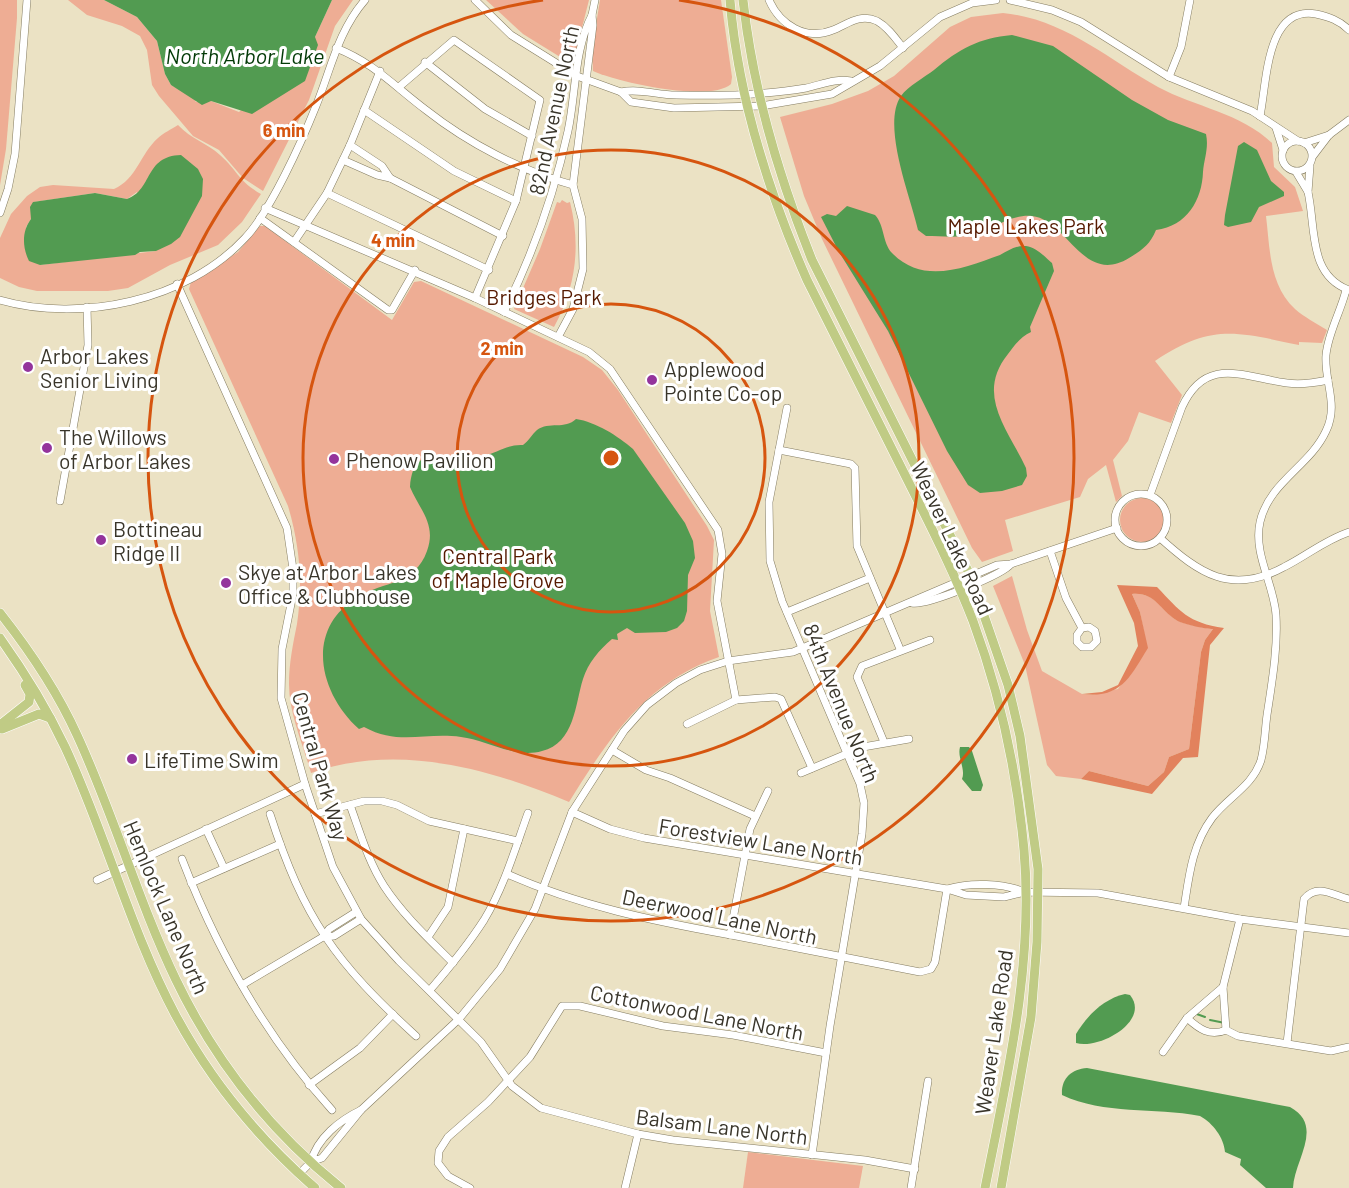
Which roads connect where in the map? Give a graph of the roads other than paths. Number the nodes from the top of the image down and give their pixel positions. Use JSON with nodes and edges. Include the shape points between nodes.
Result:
{"nodes":[{"id":1,"x":27,"y":0,"type":"edge"},
{"id":2,"x":365,"y":0,"type":"edge"},
{"id":3,"x":475,"y":0,"type":"edge"},
{"id":4,"x":595,"y":0,"type":"edge"},
{"id":5,"x":730,"y":0,"type":"edge"},
{"id":6,"x":743,"y":0,"type":"edge"},
{"id":7,"x":768,"y":0,"type":"edge"},
{"id":8,"x":996,"y":0,"type":"edge"},
{"id":9,"x":1010,"y":0,"type":"edge"},
{"id":10,"x":1190,"y":0,"type":"edge"},
{"id":11,"x":592,"y":15,"type":"junction"},
{"id":12,"x":1349,"y":30,"type":"edge"},
{"id":13,"x":336,"y":48,"type":"junction"},
{"id":14,"x":903,"y":48,"type":"junction"},
{"id":15,"x":425,"y":62,"type":"junction"},
{"id":16,"x":380,"y":71,"type":"junction"},
{"id":17,"x":577,"y":76,"type":"junction"},
{"id":18,"x":1169,"y":77,"type":"junction"},
{"id":19,"x":585,"y":80,"type":"junction"},
{"id":20,"x":851,"y":81,"type":"junction"},
{"id":21,"x":399,"y":87,"type":"junction"},
{"id":22,"x":758,"y":92,"type":"junction"},
{"id":23,"x":621,"y":93,"type":"junction"},
{"id":24,"x":744,"y":93,"type":"junction"},
{"id":25,"x":747,"y":106,"type":"junction"},
{"id":26,"x":761,"y":106,"type":"junction"},
{"id":27,"x":364,"y":110,"type":"junction"},
{"id":28,"x":1260,"y":116,"type":"junction"},
{"id":29,"x":1349,"y":120,"type":"edge"},
{"id":30,"x":1276,"y":128,"type":"junction"},
{"id":31,"x":1329,"y":135,"type":"junction"},
{"id":32,"x":532,"y":136,"type":"junction"},
{"id":33,"x":1301,"y":142,"type":"junction"},
{"id":34,"x":350,"y":145,"type":"junction"},
{"id":35,"x":1283,"y":150,"type":"junction"},
{"id":36,"x":1313,"y":156,"type":"junction"},
{"id":37,"x":343,"y":160,"type":"junction"},
{"id":38,"x":1310,"y":166,"type":"junction"},
{"id":39,"x":525,"y":169,"type":"junction"},
{"id":40,"x":1296,"y":172,"type":"junction"},
{"id":41,"x":390,"y":178,"type":"junction"},
{"id":42,"x":556,"y":180,"type":"junction"},
{"id":43,"x":573,"y":184,"type":"junction"},
{"id":44,"x":1308,"y":192,"type":"junction"},
{"id":45,"x":327,"y":193,"type":"junction"},
{"id":46,"x":516,"y":201,"type":"junction"},
{"id":47,"x":266,"y":208,"type":"junction"},
{"id":48,"x":0,"y":213,"type":"edge"},
{"id":49,"x":260,"y":218,"type":"junction"},
{"id":50,"x":306,"y":225,"type":"junction"},
{"id":51,"x":503,"y":236,"type":"junction"},
{"id":52,"x":294,"y":242,"type":"junction"},
{"id":53,"x":415,"y":270,"type":"junction"},
{"id":54,"x":489,"y":270,"type":"junction"},
{"id":55,"x":177,"y":284,"type":"junction"},
{"id":56,"x":1348,"y":290,"type":"edge"},
{"id":57,"x":475,"y":298,"type":"junction"},
{"id":58,"x":0,"y":300,"type":"edge"},
{"id":59,"x":87,"y":308,"type":"junction"},
{"id":60,"x":504,"y":312,"type":"junction"},
{"id":61,"x":558,"y":337,"type":"junction"},
{"id":62,"x":1328,"y":380,"type":"junction"},
{"id":63,"x":787,"y":408,"type":"dead end"},
{"id":64,"x":778,"y":450,"type":"junction"},
{"id":65,"x":1150,"y":495,"type":"junction"},
{"id":66,"x":60,"y":501,"type":"dead end"},
{"id":67,"x":1117,"y":528,"type":"junction"},
{"id":68,"x":1349,"y":532,"type":"edge"},
{"id":69,"x":1160,"y":538,"type":"junction"},
{"id":70,"x":1050,"y":551,"type":"junction"},
{"id":71,"x":1266,"y":575,"type":"junction"},
{"id":72,"x":870,"y":578,"type":"junction"},
{"id":73,"x":972,"y":579,"type":"junction"},
{"id":74,"x":958,"y":584,"type":"junction"},
{"id":75,"x":787,"y":612,"type":"junction"},
{"id":76,"x":0,"y":613,"type":"edge"},
{"id":77,"x":885,"y":614,"type":"junction"},
{"id":78,"x":1082,"y":628,"type":"dead end"},
{"id":79,"x":0,"y":639,"type":"edge"},
{"id":80,"x":930,"y":640,"type":"dead end"},
{"id":81,"x":802,"y":649,"type":"junction"},
{"id":82,"x":900,"y":649,"type":"junction"},
{"id":83,"x":728,"y":661,"type":"junction"},
{"id":84,"x":736,"y":700,"type":"junction"},
{"id":85,"x":51,"y":718,"type":"junction"},
{"id":86,"x":687,"y":724,"type":"dead end"},
{"id":87,"x":0,"y":725,"type":"edge"},
{"id":88,"x":0,"y":730,"type":"edge"},
{"id":89,"x":909,"y":739,"type":"dead end"},
{"id":90,"x":884,"y":741,"type":"junction"},
{"id":91,"x":612,"y":750,"type":"junction"},
{"id":92,"x":847,"y":754,"type":"junction"},
{"id":93,"x":812,"y":768,"type":"junction"},
{"id":94,"x":801,"y":773,"type":"dead end"},
{"id":95,"x":305,"y":784,"type":"junction"},
{"id":96,"x":768,"y":791,"type":"dead end"},
{"id":97,"x":350,"y":804,"type":"junction"},
{"id":98,"x":572,"y":812,"type":"junction"},
{"id":99,"x":528,"y":813,"type":"dead end"},
{"id":100,"x":270,"y":814,"type":"dead end"},
{"id":101,"x":315,"y":814,"type":"junction"},
{"id":102,"x":755,"y":816,"type":"junction"},
{"id":103,"x":206,"y":829,"type":"junction"},
{"id":104,"x":464,"y":829,"type":"junction"},
{"id":105,"x":518,"y":841,"type":"junction"},
{"id":106,"x":280,"y":844,"type":"junction"},
{"id":107,"x":745,"y":857,"type":"junction"},
{"id":108,"x":182,"y":859,"type":"dead end"},
{"id":109,"x":129,"y":866,"type":"junction"},
{"id":110,"x":224,"y":867,"type":"junction"},
{"id":111,"x":115,"y":872,"type":"junction"},
{"id":112,"x":856,"y":873,"type":"junction"},
{"id":113,"x":507,"y":874,"type":"junction"},
{"id":114,"x":97,"y":880,"type":"dead end"},
{"id":115,"x":191,"y":883,"type":"junction"},
{"id":116,"x":947,"y":889,"type":"junction"},
{"id":117,"x":543,"y":890,"type":"junction"},
{"id":118,"x":1025,"y":892,"type":"junction"},
{"id":119,"x":1038,"y":892,"type":"junction"},
{"id":120,"x":1349,"y":899,"type":"edge"},
{"id":121,"x":1184,"y":908,"type":"junction"},
{"id":122,"x":356,"y":912,"type":"junction"},
{"id":123,"x":361,"y":919,"type":"junction"},
{"id":124,"x":1240,"y":919,"type":"junction"},
{"id":125,"x":1299,"y":927,"type":"junction"},
{"id":126,"x":1349,"y":933,"type":"edge"},
{"id":127,"x":730,"y":935,"type":"junction"},
{"id":128,"x":323,"y":937,"type":"junction"},
{"id":129,"x":428,"y":937,"type":"junction"},
{"id":130,"x":843,"y":957,"type":"junction"},
{"id":131,"x":453,"y":963,"type":"junction"},
{"id":132,"x":242,"y":985,"type":"junction"},
{"id":133,"x":1223,"y":987,"type":"junction"},
{"id":134,"x":430,"y":990,"type":"junction"},
{"id":135,"x":393,"y":1014,"type":"junction"},
{"id":136,"x":1187,"y":1017,"type":"junction"},
{"id":137,"x":459,"y":1019,"type":"junction"},
{"id":138,"x":1226,"y":1030,"type":"junction"},
{"id":139,"x":416,"y":1036,"type":"dead end"},
{"id":140,"x":1287,"y":1043,"type":"junction"},
{"id":141,"x":1349,"y":1047,"type":"edge"},
{"id":142,"x":1163,"y":1052,"type":"dead end"},
{"id":143,"x":826,"y":1053,"type":"junction"},
{"id":144,"x":508,"y":1081,"type":"junction"},
{"id":145,"x":928,"y":1081,"type":"dead end"},
{"id":146,"x":309,"y":1085,"type":"junction"},
{"id":147,"x":332,"y":1110,"type":"dead end"},
{"id":148,"x":638,"y":1134,"type":"junction"},
{"id":149,"x":812,"y":1155,"type":"junction"},
{"id":150,"x":310,"y":1162,"type":"junction"},
{"id":151,"x":915,"y":1169,"type":"junction"},
{"id":152,"x":299,"y":1174,"type":"junction"},
{"id":153,"x":315,"y":1188,"type":"edge"},
{"id":154,"x":341,"y":1188,"type":"edge"},
{"id":155,"x":470,"y":1188,"type":"edge"},
{"id":156,"x":625,"y":1188,"type":"edge"},
{"id":157,"x":911,"y":1188,"type":"edge"},
{"id":158,"x":986,"y":1188,"type":"edge"},
{"id":159,"x":1000,"y":1188,"type":"edge"}],
"edges":[{"from":1,"to":48,"type":"street","via":[[15,154]]},
{"from":2,"to":13,"type":"street","via":[[343,30]]},
{"from":3,"to":17,"type":"street","via":[[511,35]]},
{"from":4,"to":11,"type":"street","name":"82nd Avenue North"},
{"from":5,"to":24,"type":"main road","name":"Weaver Lake Road"},
{"from":6,"to":22,"type":"main road","name":"Weaver Lake Road"},
{"from":7,"to":14,"type":"street","via":[[781,20],[803,32],[823,33],[864,18],[886,27]]},
{"from":8,"to":14,"type":"street","via":[[949,11]]},
{"from":9,"to":18,"type":"street","via":[[1081,22]]},
{"from":10,"to":18,"type":"street"},
{"from":11,"to":17,"type":"street","name":"82nd Avenue North"},
{"from":11,"to":19,"type":"street","name":"82nd Avenue North"},
{"from":12,"to":28,"type":"street","via":[[1330,17],[1310,13],[1291,16],[1284,22],[1275,38]]},
{"from":13,"to":16,"type":"street"},
{"from":13,"to":47,"type":"street","via":[[315,108]]},
{"from":14,"to":20,"type":"street"},
{"from":15,"to":21,"type":"street"},
{"from":15,"to":32,"type":"street","via":[[485,109]]},
{"from":15,"to":32,"type":"street","via":[[448,42],[458,42],[540,100]]},
{"from":16,"to":21,"type":"street"},
{"from":16,"to":27,"type":"street"},
{"from":17,"to":19,"type":"street"},
{"from":17,"to":42,"type":"street","name":"82nd Avenue North"},
{"from":18,"to":28,"type":"street"},
{"from":19,"to":23,"type":"street"},
{"from":19,"to":43,"type":"street","name":"82nd Avenue North"},
{"from":20,"to":22,"type":"street"},
{"from":20,"to":26,"type":"street","via":[[832,94]]},
{"from":21,"to":39,"type":"street","via":[[479,146]]},
{"from":22,"to":24,"type":"street"},
{"from":22,"to":26,"type":"main road","name":"Weaver Lake Road"},
{"from":23,"to":24,"type":"street"},
{"from":23,"to":25,"type":"street","via":[[631,102],[654,106]]},
{"from":24,"to":25,"type":"main road","name":"Weaver Lake Road"},
{"from":25,"to":26,"type":"street"},
{"from":25,"to":74,"type":"main road","name":"Weaver Lake Road","via":[[782,221],[807,280]]},
{"from":26,"to":73,"type":"main road","name":"Weaver Lake Road","via":[[778,170],[812,260]]},
{"from":27,"to":34,"type":"street"},
{"from":27,"to":46,"type":"street","via":[[454,171]]},
{"from":28,"to":30,"type":"street"},
{"from":29,"to":31,"type":"street"},
{"from":30,"to":33,"type":"street"},
{"from":30,"to":35,"type":"street"},
{"from":31,"to":33,"type":"street"},
{"from":31,"to":36,"type":"street"},
{"from":32,"to":39,"type":"street"},
{"from":33,"to":35,"type":"street","via":[[1287,144]]},
{"from":33,"to":36,"type":"street","via":[[1311,149]]},
{"from":34,"to":37,"type":"street"},
{"from":34,"to":41,"type":"street","via":[[382,166]]},
{"from":35,"to":40,"type":"street","via":[[1284,164]]},
{"from":36,"to":38,"type":"street"},
{"from":37,"to":41,"type":"street"},
{"from":37,"to":45,"type":"street"},
{"from":38,"to":40,"type":"street"},
{"from":38,"to":44,"type":"street"},
{"from":39,"to":42,"type":"street"},
{"from":39,"to":46,"type":"street"},
{"from":40,"to":44,"type":"street"},
{"from":41,"to":51,"type":"street"},
{"from":42,"to":43,"type":"street"},
{"from":42,"to":60,"type":"street","name":"82nd Avenue North","via":[[537,241]]},
{"from":43,"to":61,"type":"street","name":"82nd Avenue North","via":[[582,219],[583,262],[573,309]]},
{"from":44,"to":56,"type":"street","via":[[1317,259],[1324,273]]},
{"from":45,"to":50,"type":"street"},
{"from":45,"to":54,"type":"street"},
{"from":46,"to":51,"type":"street"},
{"from":47,"to":49,"type":"street"},
{"from":47,"to":50,"type":"street"},
{"from":49,"to":52,"type":"street"},
{"from":49,"to":55,"type":"street","via":[[227,255]]},
{"from":50,"to":52,"type":"street"},
{"from":50,"to":53,"type":"street"},
{"from":51,"to":54,"type":"street"},
{"from":52,"to":53,"type":"street","via":[[388,310],[392,310]]},
{"from":53,"to":57,"type":"street"},
{"from":54,"to":57,"type":"street"},
{"from":55,"to":59,"type":"street","via":[[145,297]]},
{"from":55,"to":95,"type":"street","name":"Central Park Way","via":[[286,528],[293,585],[282,649],[281,698]]},
{"from":56,"to":62,"type":"street","via":[[1327,346]]},
{"from":57,"to":60,"type":"street"},
{"from":58,"to":59,"type":"street"},
{"from":59,"to":66,"type":"street","via":[[88,345]]},
{"from":60,"to":61,"type":"street"},
{"from":61,"to":83,"type":"street","via":[[590,352],[610,369],[718,530],[722,554],[717,601]]},
{"from":62,"to":65,"type":"street","via":[[1309,384],[1226,372],[1210,376],[1188,393]]},
{"from":62,"to":71,"type":"street","via":[[1332,404],[1326,432],[1275,490],[1260,522]]},
{"from":63,"to":64,"type":"street","name":"84th Avenue North"},
{"from":64,"to":72,"type":"street","via":[[851,464],[856,473],[855,528]]},
{"from":64,"to":75,"type":"street","name":"84th Avenue North","via":[[769,502],[768,549],[774,580]]},
{"from":65,"to":67,"type":"street","via":[[1137,494],[1120,505]]},
{"from":65,"to":69,"type":"street","via":[[1167,514]]},
{"from":67,"to":69,"type":"street","via":[[1121,536],[1136,545],[1145,546]]},
{"from":67,"to":70,"type":"street"},
{"from":68,"to":71,"type":"street"},
{"from":69,"to":71,"type":"street","via":[[1194,567],[1218,578],[1237,580]]},
{"from":70,"to":73,"type":"street","via":[[1011,564],[1002,573]]},
{"from":70,"to":78,"type":"street","via":[[1070,607]]},
{"from":71,"to":121,"type":"street","via":[[1276,613],[1276,641],[1261,759],[1248,783],[1216,813],[1201,836],[1192,861]]},
{"from":72,"to":75,"type":"street"},
{"from":72,"to":77,"type":"street"},
{"from":73,"to":74,"type":"street"},
{"from":73,"to":119,"type":"main road","name":"Weaver Lake Road","via":[[1008,685],[1020,736]]},
{"from":74,"to":77,"type":"street"},
{"from":74,"to":118,"type":"main road","name":"Weaver Lake Road","via":[[992,679],[1003,726],[1024,850]]},
{"from":75,"to":81,"type":"street","name":"84th Avenue North"},
{"from":76,"to":109,"type":"main road","name":"Hemlock Lane North","via":[[47,680],[76,733]]},
{"from":77,"to":81,"type":"street"},
{"from":77,"to":82,"type":"street"},
{"from":79,"to":85,"type":"main road","name":"Hemlock Lane North"},
{"from":79,"to":87,"type":"main road","via":[[30,698],[28,704]]},
{"from":80,"to":82,"type":"street"},
{"from":81,"to":83,"type":"street"},
{"from":81,"to":92,"type":"street","name":"84th Avenue North"},
{"from":82,"to":90,"type":"street","via":[[862,666],[858,672]]},
{"from":83,"to":84,"type":"street"},
{"from":83,"to":91,"type":"street","via":[[692,674],[654,699],[635,717]]},
{"from":84,"to":86,"type":"street"},
{"from":84,"to":93,"type":"street","via":[[780,699]]},
{"from":85,"to":88,"type":"main road","via":[[39,714]]},
{"from":85,"to":111,"type":"main road","name":"Hemlock Lane North"},
{"from":89,"to":90,"type":"street"},
{"from":90,"to":92,"type":"street"},
{"from":91,"to":98,"type":"street"},
{"from":91,"to":102,"type":"street","via":[[646,770]]},
{"from":92,"to":93,"type":"street"},
{"from":92,"to":112,"type":"street","name":"84th Avenue North","via":[[864,803]]},
{"from":93,"to":94,"type":"street"},
{"from":95,"to":101,"type":"street","name":"Central Park Way"},
{"from":95,"to":103,"type":"street"},
{"from":96,"to":102,"type":"street"},
{"from":97,"to":101,"type":"street"},
{"from":97,"to":104,"type":"street","via":[[390,803],[429,821]]},
{"from":97,"to":129,"type":"street","via":[[385,887],[405,915]]},
{"from":98,"to":107,"type":"street","name":"Forestview Lane North","via":[[632,836]]},
{"from":98,"to":117,"type":"street"},
{"from":99,"to":105,"type":"street"},
{"from":100,"to":106,"type":"street"},
{"from":101,"to":122,"type":"street","name":"Central Park Way","via":[[333,867]]},
{"from":102,"to":107,"type":"street"},
{"from":103,"to":109,"type":"street"},
{"from":103,"to":110,"type":"street"},
{"from":104,"to":105,"type":"street"},
{"from":104,"to":129,"type":"street","via":[[448,907]]},
{"from":105,"to":113,"type":"street"},
{"from":106,"to":110,"type":"street"},
{"from":106,"to":128,"type":"street","via":[[296,888]]},
{"from":107,"to":112,"type":"street","name":"Forestview Lane North"},
{"from":107,"to":127,"type":"street"},
{"from":108,"to":115,"type":"street"},
{"from":109,"to":111,"type":"street"},
{"from":109,"to":150,"type":"main road","name":"Hemlock Lane North","via":[[169,965],[198,1023],[252,1101]]},
{"from":110,"to":115,"type":"street"},
{"from":111,"to":114,"type":"street"},
{"from":111,"to":152,"type":"main road","name":"Hemlock Lane North","via":[[157,977],[195,1048],[248,1120]]},
{"from":112,"to":116,"type":"street","name":"Forestview Lane North"},
{"from":112,"to":130,"type":"street","name":"84th Avenue North"},
{"from":113,"to":117,"type":"street","name":"Deerwood Lane North"},
{"from":113,"to":131,"type":"street","via":[[485,918]]},
{"from":115,"to":132,"type":"street"},
{"from":116,"to":118,"type":"street","name":"Forestview Lane North","via":[[965,885],[1014,887]]},
{"from":116,"to":130,"type":"street","name":"Deerwood Lane North","via":[[931,969],[920,972]]},
{"from":117,"to":127,"type":"street","name":"Deerwood Lane North","via":[[597,908]]},
{"from":117,"to":137,"type":"street","via":[[506,959]]},
{"from":118,"to":119,"type":"street","name":"Forestview Lane North"},
{"from":118,"to":158,"type":"main road","name":"Weaver Lake Road","via":[[1017,1019]]},
{"from":119,"to":121,"type":"street","name":"Forestview Lane North","via":[[1098,893]]},
{"from":119,"to":159,"type":"main road","name":"Weaver Lake Road","via":[[1031,1017]]},
{"from":120,"to":125,"type":"street","via":[[1323,890],[1309,893],[1302,905]]},
{"from":121,"to":124,"type":"street","name":"Forestview Lane North"},
{"from":122,"to":123,"type":"street","name":"Central Park Way"},
{"from":122,"to":128,"type":"street"},
{"from":123,"to":128,"type":"street","via":[[334,936]]},
{"from":123,"to":134,"type":"street","name":"Central Park Way"},
{"from":124,"to":125,"type":"street","name":"Forestview Lane North"},
{"from":124,"to":133,"type":"street"},
{"from":125,"to":126,"type":"street","name":"Forestview Lane North"},
{"from":125,"to":140,"type":"street"},
{"from":127,"to":130,"type":"street","name":"Deerwood Lane North"},
{"from":128,"to":132,"type":"street"},
{"from":128,"to":135,"type":"street","via":[[350,973]]},
{"from":129,"to":131,"type":"street"},
{"from":130,"to":143,"type":"street","name":"84th Avenue North"},
{"from":131,"to":134,"type":"street"},
{"from":132,"to":146,"type":"street"},
{"from":133,"to":136,"type":"street"},
{"from":133,"to":138,"type":"street"},
{"from":134,"to":137,"type":"street","name":"Central Park Way"},
{"from":135,"to":139,"type":"street"},
{"from":135,"to":146,"type":"street","via":[[360,1048]]},
{"from":136,"to":138,"type":"street","via":[[1209,1033]]},
{"from":136,"to":142,"type":"street"},
{"from":137,"to":144,"type":"street","name":"Balsam Lane North","via":[[482,1042]]},
{"from":137,"to":150,"type":"street","via":[[361,1110],[322,1158]]},
{"from":138,"to":140,"type":"street","via":[[1238,1036]]},
{"from":140,"to":141,"type":"street","via":[[1331,1051]]},
{"from":143,"to":144,"type":"street","name":"Cottonwood Lane North","via":[[663,1026],[580,1006],[562,1006],[530,1057]]},
{"from":143,"to":149,"type":"street","name":"84th Avenue North"},
{"from":144,"to":148,"type":"street","name":"Balsam Lane North","via":[[541,1108]]},
{"from":144,"to":155,"type":"street","via":[[448,1137],[440,1151],[438,1163],[448,1176]]},
{"from":145,"to":151,"type":"street"},
{"from":146,"to":147,"type":"street"},
{"from":148,"to":149,"type":"street","name":"Balsam Lane North"},
{"from":148,"to":156,"type":"street"},
{"from":149,"to":151,"type":"street","name":"Balsam Lane North"},
{"from":150,"to":152,"type":"street"},
{"from":150,"to":154,"type":"main road","name":"Hemlock Lane North"},
{"from":151,"to":157,"type":"street"},
{"from":152,"to":153,"type":"main road","name":"Hemlock Lane North"}]}
